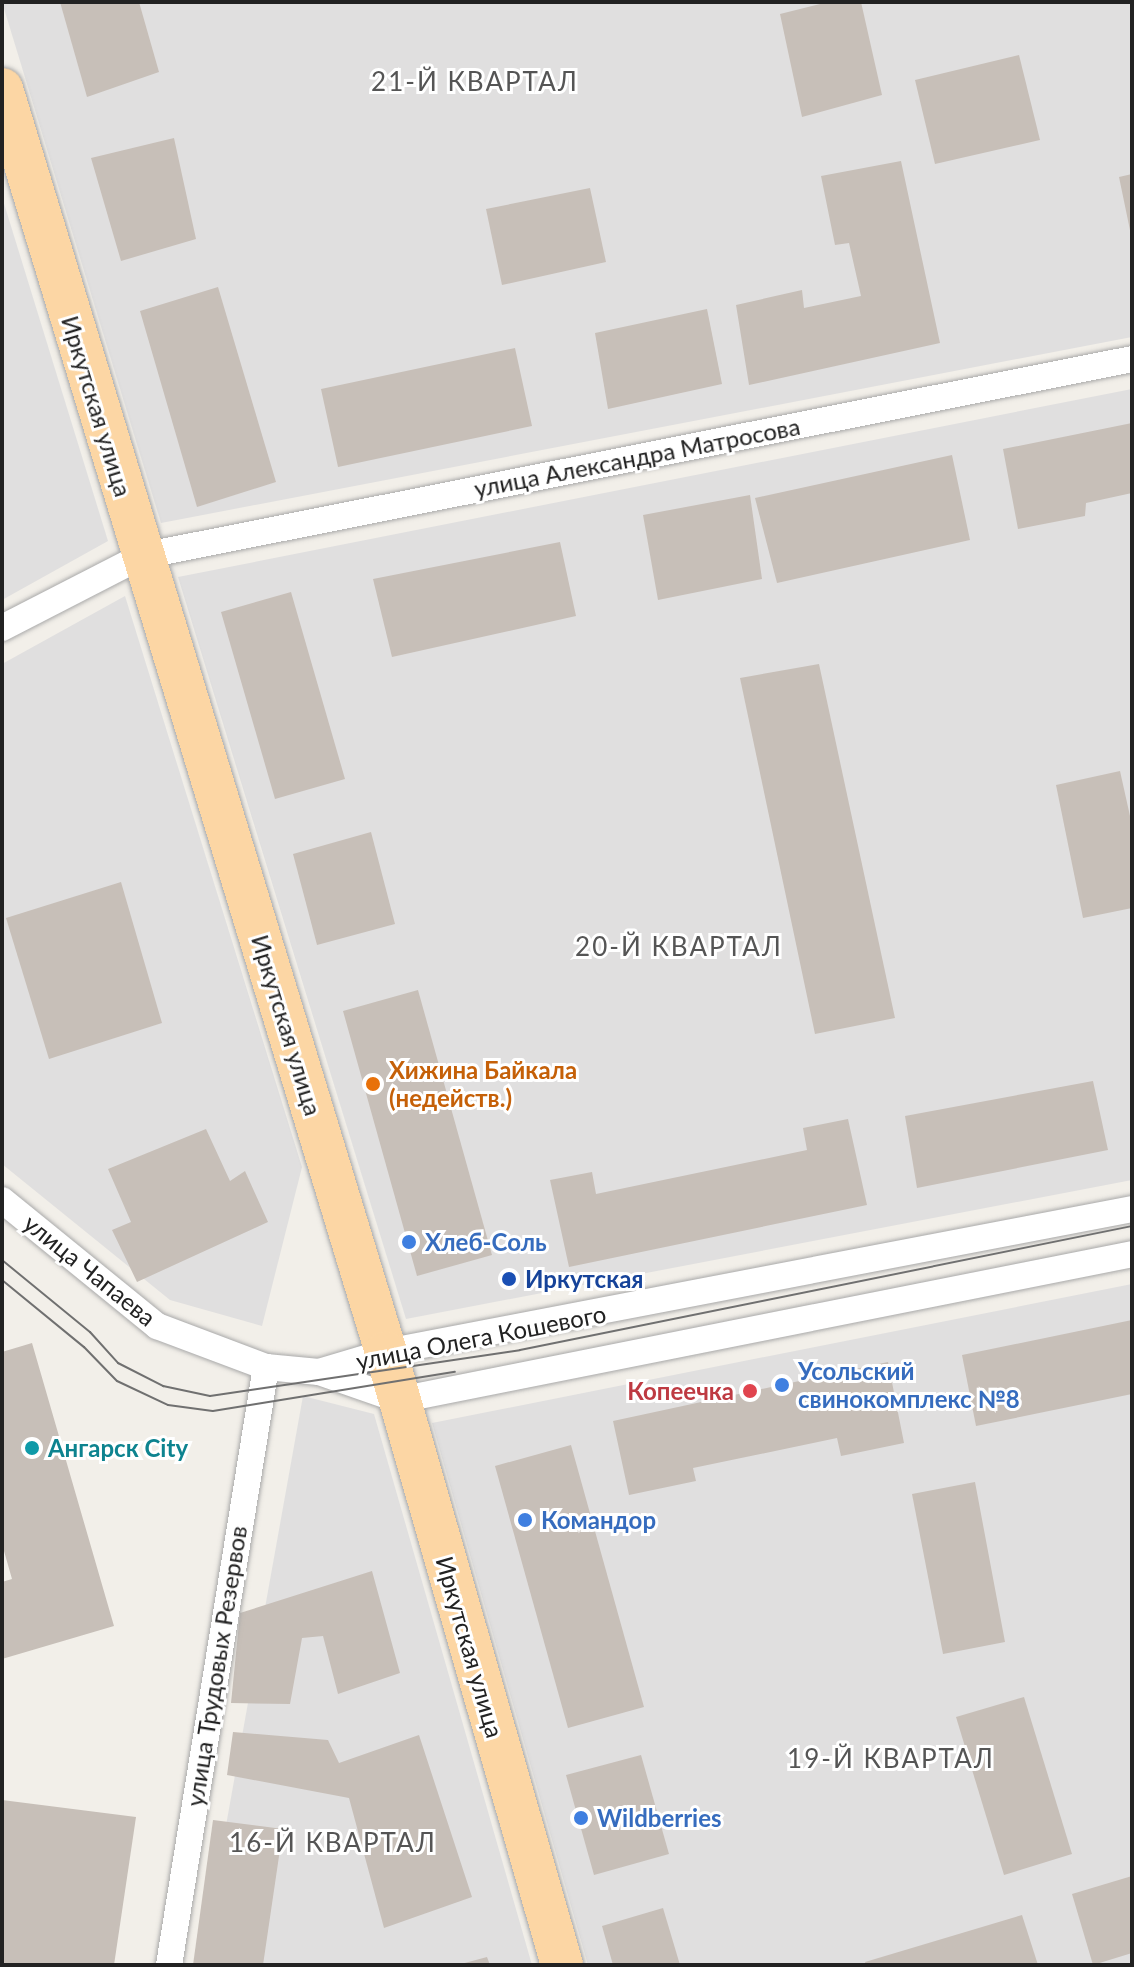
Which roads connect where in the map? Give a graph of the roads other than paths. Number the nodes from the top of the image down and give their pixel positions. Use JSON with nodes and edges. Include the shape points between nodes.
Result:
{"nodes":[{"id":1,"x":2,"y":89,"type":"edge"},
{"id":2,"x":1132,"y":359,"type":"edge"},
{"id":3,"x":142,"y":556,"type":"junction"},
{"id":4,"x":2,"y":628,"type":"edge"},
{"id":5,"x":2,"y":1200,"type":"edge"},
{"id":6,"x":1132,"y":1209,"type":"edge"},
{"id":7,"x":1132,"y":1254,"type":"edge"},
{"id":8,"x":386,"y":1352,"type":"junction"},
{"id":9,"x":266,"y":1367,"type":"junction"},
{"id":10,"x":319,"y":1372,"type":"junction"},
{"id":11,"x":399,"y":1400,"type":"junction"},
{"id":12,"x":169,"y":1965,"type":"edge"},
{"id":13,"x":562,"y":1965,"type":"edge"}],
"edges":[{"from":1,"to":3,"type":"main road","name":"Иркутская улица"},
{"from":2,"to":3,"type":"street","name":"улица Александра Матросова"},
{"from":3,"to":4,"type":"street","name":"улица Александра Матросова"},
{"from":3,"to":8,"type":"main road","name":"Иркутская улица"},
{"from":5,"to":9,"type":"street","name":"улица Чапаева","via":[[157,1326]]},
{"from":6,"to":8,"type":"street","name":"улица Олега Кошевого"},
{"from":7,"to":11,"type":"street","name":"улица Олега Кошевого"},
{"from":8,"to":10,"type":"street","name":"улица Олега Кошевого"},
{"from":8,"to":11,"type":"main road","name":"Иркутская улица"},
{"from":9,"to":10,"type":"street","name":"улица Чапаева"},
{"from":9,"to":12,"type":"street","name":"улица Трудовых Резервов"},
{"from":10,"to":11,"type":"street","name":"улица Олега Кошевого"},
{"from":11,"to":13,"type":"main road","name":"Иркутская улица"}]}
